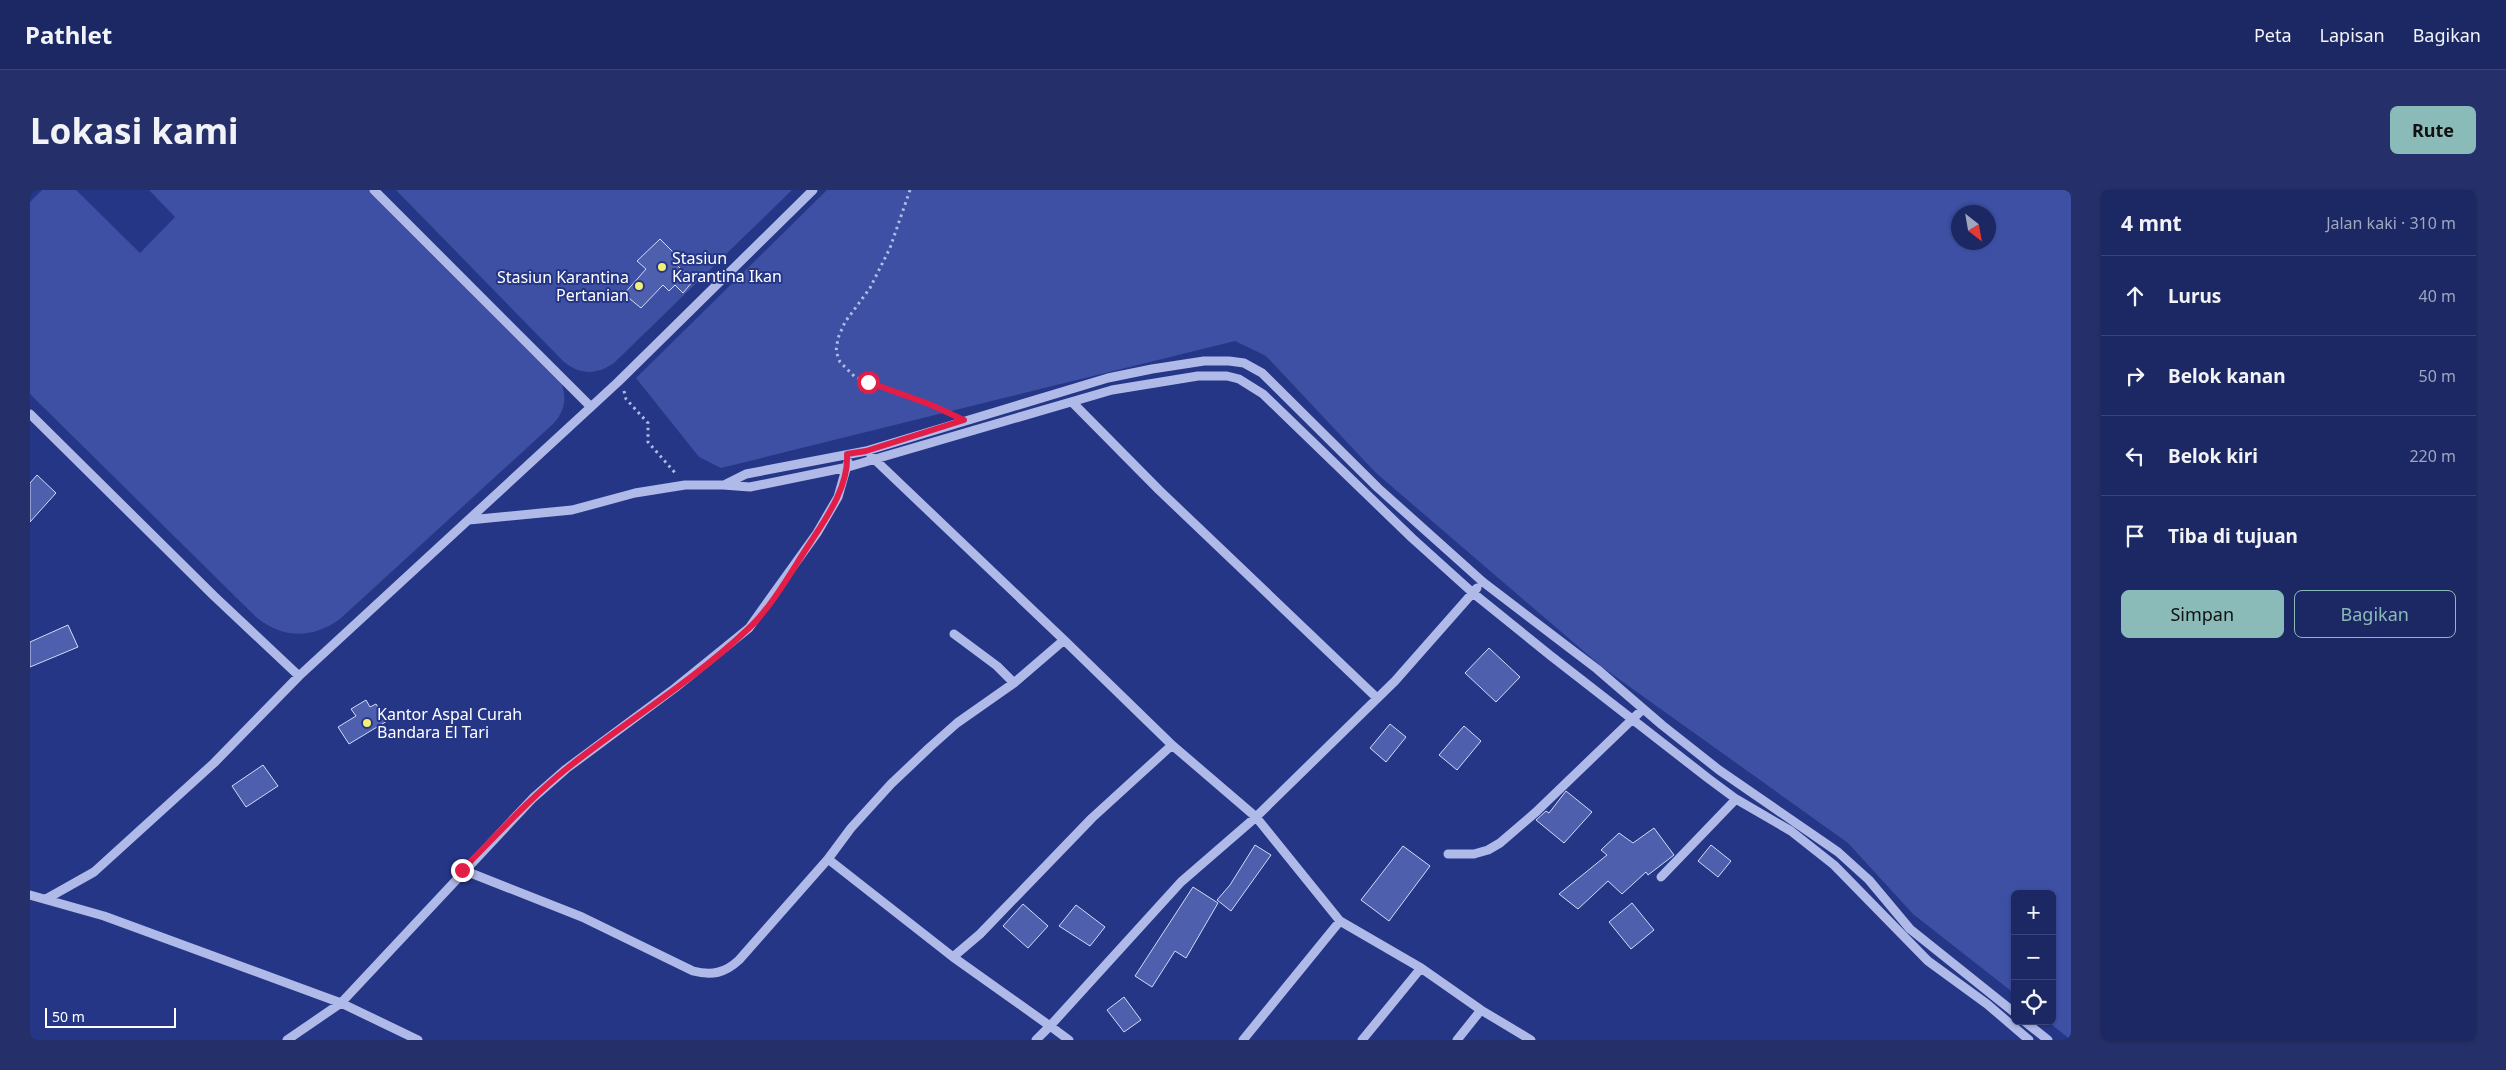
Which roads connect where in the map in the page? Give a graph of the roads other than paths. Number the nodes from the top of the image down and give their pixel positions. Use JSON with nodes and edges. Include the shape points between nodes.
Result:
{"nodes":[{"id":1,"x":374,"y":190,"type":"edge"},
{"id":2,"x":813,"y":190,"type":"edge"},
{"id":3,"x":1072,"y":402,"type":"junction"},
{"id":4,"x":591,"y":407,"type":"junction"},
{"id":5,"x":30,"y":414,"type":"edge"},
{"id":6,"x":866,"y":451,"type":"junction"},
{"id":7,"x":847,"y":454,"type":"junction"},
{"id":8,"x":873,"y":459,"type":"junction"},
{"id":9,"x":848,"y":467,"type":"junction"},
{"id":10,"x":723,"y":485,"type":"junction"},
{"id":11,"x":469,"y":520,"type":"junction"},
{"id":12,"x":1483,"y":582,"type":"junction"},
{"id":13,"x":1474,"y":593,"type":"junction"},
{"id":14,"x":954,"y":634,"type":"dead end"},
{"id":15,"x":1064,"y":640,"type":"junction"},
{"id":16,"x":299,"y":676,"type":"junction"},
{"id":17,"x":1014,"y":683,"type":"junction"},
{"id":18,"x":1377,"y":698,"type":"junction"},
{"id":19,"x":1643,"y":709,"type":"junction"},
{"id":20,"x":1633,"y":720,"type":"junction"},
{"id":21,"x":1172,"y":745,"type":"junction"},
{"id":22,"x":1736,"y":799,"type":"junction"},
{"id":23,"x":1256,"y":817,"type":"junction"},
{"id":24,"x":1448,"y":854,"type":"dead end"},
{"id":25,"x":828,"y":859,"type":"junction"},
{"id":26,"x":462,"y":870,"type":"junction"},
{"id":27,"x":1661,"y":877,"type":"dead end"},
{"id":28,"x":30,"y":895,"type":"edge"},
{"id":29,"x":46,"y":899,"type":"junction"},
{"id":30,"x":1340,"y":921,"type":"junction"},
{"id":31,"x":953,"y":957,"type":"junction"},
{"id":32,"x":1421,"y":968,"type":"junction"},
{"id":33,"x":341,"y":1003,"type":"junction"},
{"id":34,"x":1481,"y":1010,"type":"junction"},
{"id":35,"x":2011,"y":1011,"type":"edge"},
{"id":36,"x":2029,"y":1025,"type":"edge"},
{"id":37,"x":1050,"y":1026,"type":"junction"},
{"id":38,"x":287,"y":1040,"type":"edge"},
{"id":39,"x":418,"y":1040,"type":"edge"},
{"id":40,"x":1036,"y":1040,"type":"edge"},
{"id":41,"x":1070,"y":1040,"type":"edge"},
{"id":42,"x":1243,"y":1040,"type":"edge"},
{"id":43,"x":1362,"y":1040,"type":"edge"},
{"id":44,"x":1457,"y":1040,"type":"edge"},
{"id":45,"x":1531,"y":1040,"type":"edge"},
{"id":46,"x":2029,"y":1040,"type":"edge"},
{"id":47,"x":2048,"y":1040,"type":"edge"}],
"edges":[{"from":1,"to":4,"type":"street"},
{"from":2,"to":4,"type":"street"},
{"from":3,"to":8,"type":"street"},
{"from":3,"to":13,"type":"street","via":[[1112,390],[1198,376],[1227,376],[1250,384]]},
{"from":3,"to":18,"type":"street","via":[[1159,490]]},
{"from":4,"to":11,"type":"street"},
{"from":5,"to":16,"type":"street"},
{"from":6,"to":7,"type":"street"},
{"from":6,"to":8,"type":"street"},
{"from":6,"to":12,"type":"street","via":[[1108,378],[1204,361],[1244,363],[1262,373],[1378,488]]},
{"from":7,"to":9,"type":"street"},
{"from":7,"to":10,"type":"street","via":[[746,474]]},
{"from":8,"to":9,"type":"street"},
{"from":8,"to":15,"type":"street"},
{"from":9,"to":10,"type":"street","via":[[750,488]]},
{"from":9,"to":26,"type":"street","via":[[838,497],[817,533],[749,628],[566,769]]},
{"from":10,"to":11,"type":"street","via":[[685,486],[635,493],[572,510]]},
{"from":11,"to":16,"type":"street"},
{"from":12,"to":13,"type":"street"},
{"from":12,"to":19,"type":"street","via":[[1597,669]]},
{"from":13,"to":18,"type":"street"},
{"from":13,"to":20,"type":"street"},
{"from":14,"to":17,"type":"street"},
{"from":15,"to":17,"type":"street"},
{"from":15,"to":21,"type":"street"},
{"from":16,"to":29,"type":"street","via":[[214,763],[94,872]]},
{"from":17,"to":25,"type":"street","via":[[957,723],[891,784]]},
{"from":18,"to":23,"type":"street"},
{"from":19,"to":20,"type":"street"},
{"from":19,"to":35,"type":"street","via":[[1719,770],[1838,852],[1869,880],[1910,929]]},
{"from":20,"to":22,"type":"street"},
{"from":20,"to":24,"type":"street","via":[[1500,843],[1474,854]]},
{"from":21,"to":23,"type":"street"},
{"from":21,"to":31,"type":"street","via":[[1092,818],[980,934]]},
{"from":22,"to":27,"type":"street"},
{"from":22,"to":46,"type":"street","via":[[1791,831],[1834,864],[1928,961]]},
{"from":23,"to":30,"type":"street"},
{"from":23,"to":37,"type":"street","via":[[1181,882]]},
{"from":25,"to":26,"type":"street","via":[[739,960],[723,972],[706,975],[582,917]]},
{"from":25,"to":31,"type":"street"},
{"from":26,"to":33,"type":"street"},
{"from":28,"to":29,"type":"street"},
{"from":29,"to":33,"type":"street","via":[[104,916]]},
{"from":30,"to":32,"type":"street"},
{"from":30,"to":42,"type":"street"},
{"from":31,"to":37,"type":"street"},
{"from":32,"to":34,"type":"street"},
{"from":32,"to":43,"type":"street"},
{"from":33,"to":38,"type":"street"},
{"from":33,"to":39,"type":"street"},
{"from":34,"to":44,"type":"street"},
{"from":34,"to":45,"type":"street"},
{"from":36,"to":47,"type":"street"},
{"from":37,"to":40,"type":"street"},
{"from":37,"to":41,"type":"street"}]}
